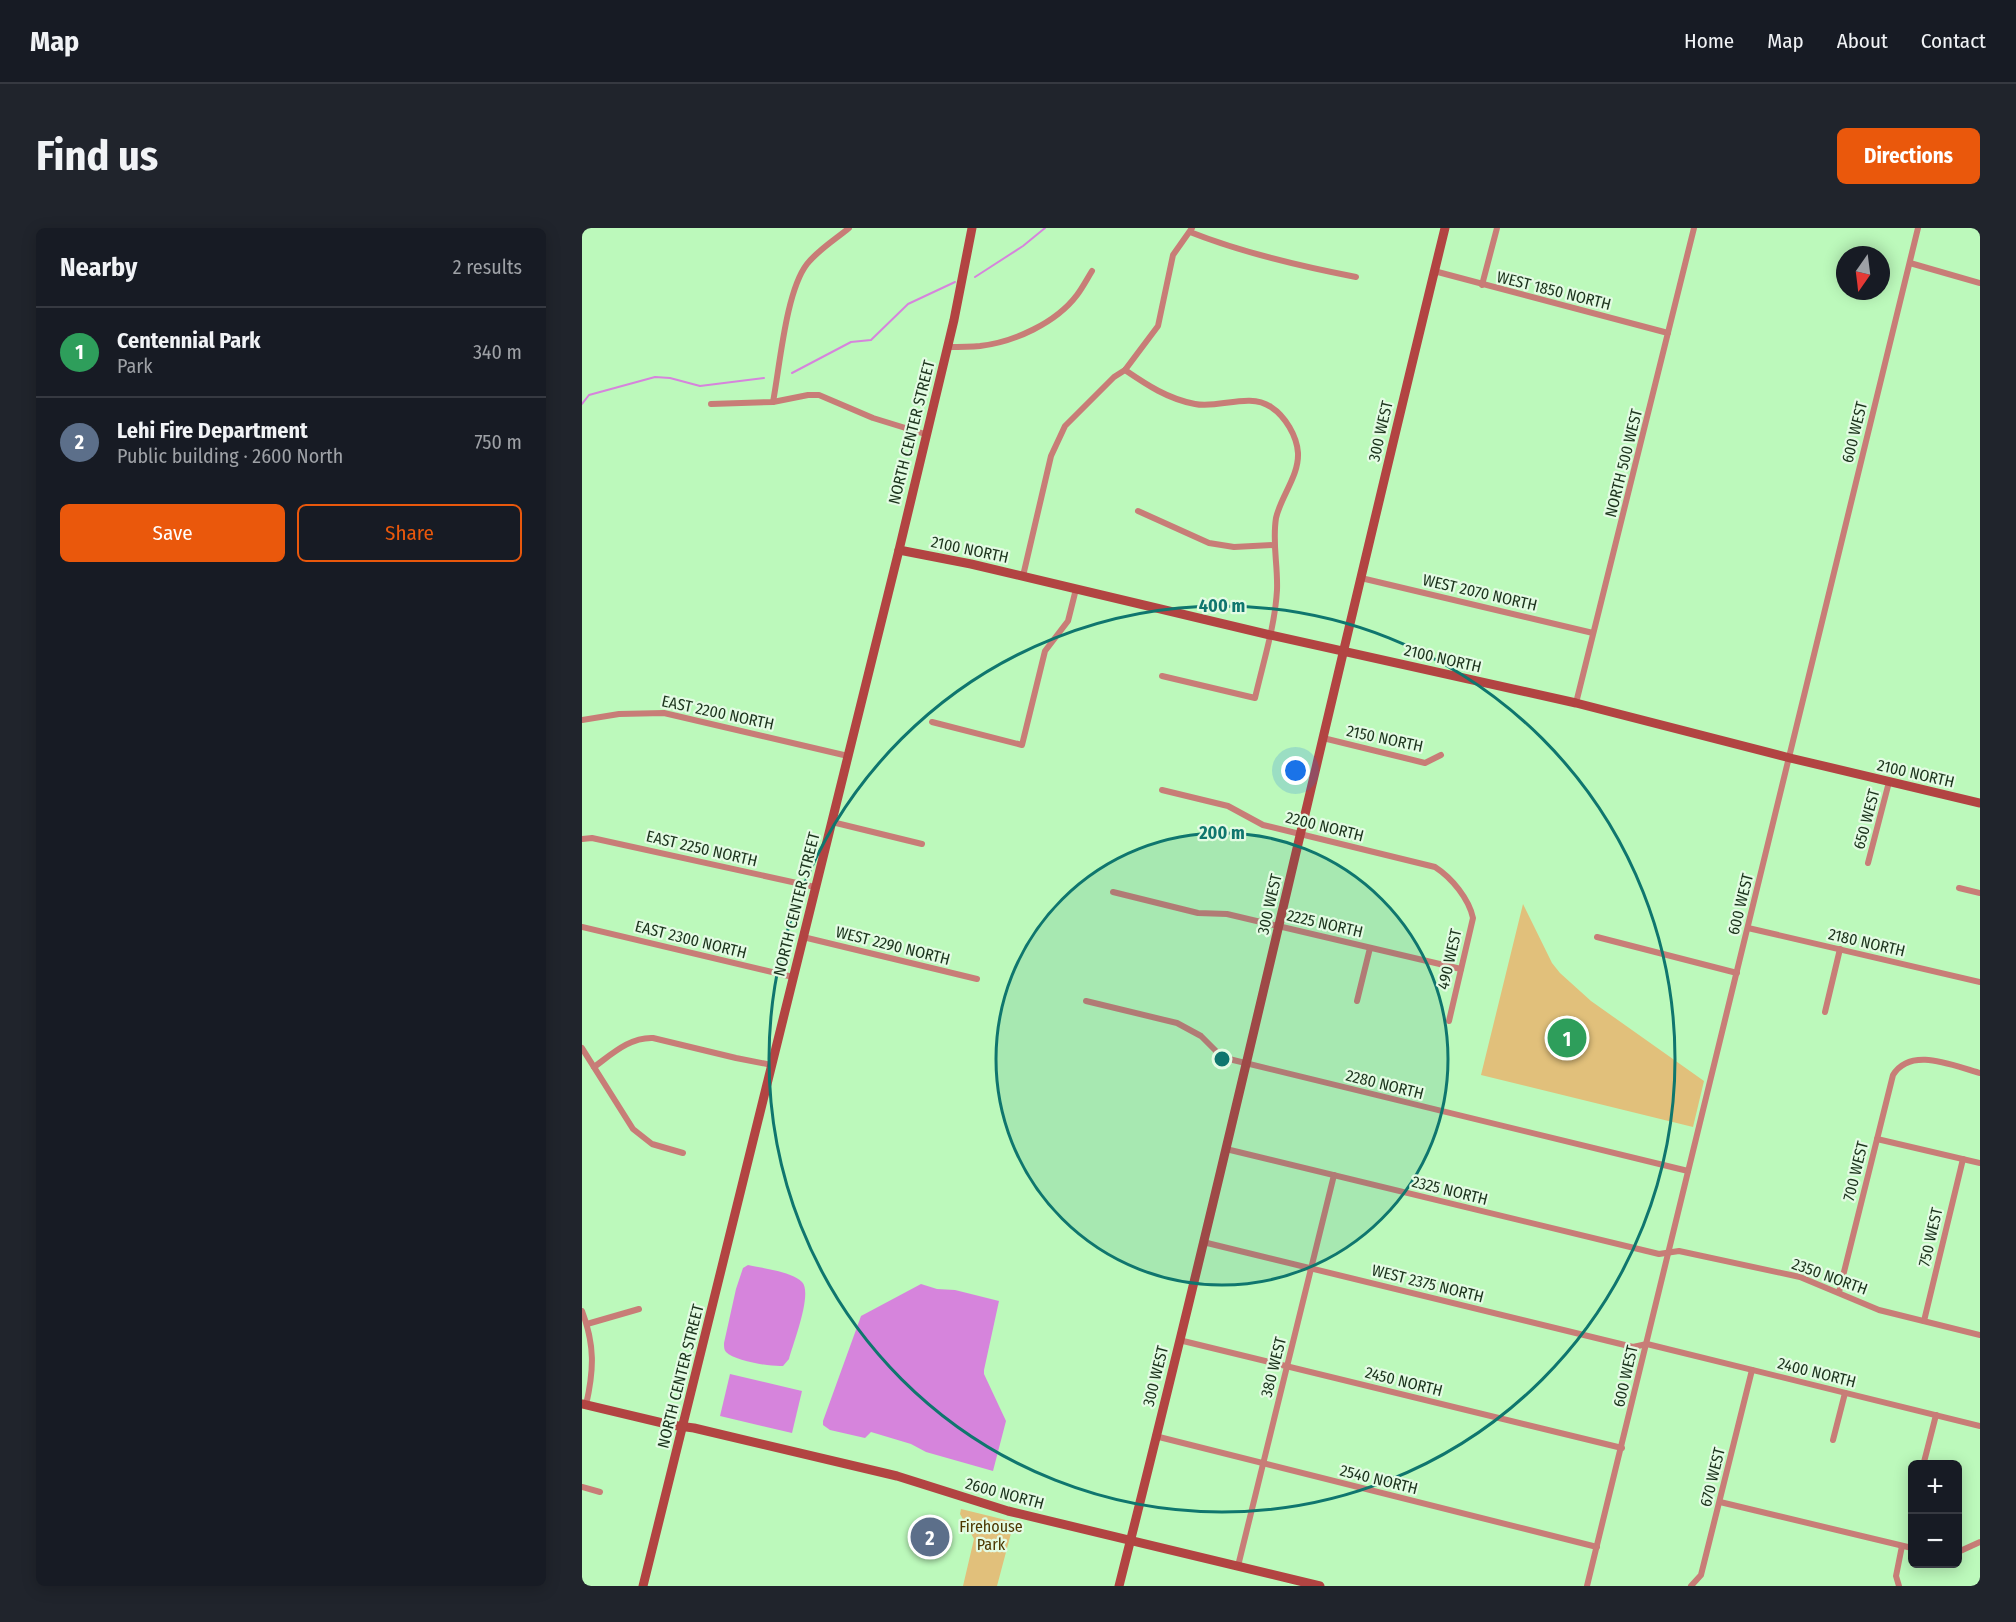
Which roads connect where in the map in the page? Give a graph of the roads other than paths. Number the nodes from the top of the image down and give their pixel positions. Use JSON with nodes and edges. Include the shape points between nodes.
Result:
{"nodes":[{"id":1,"x":849,"y":228,"type":"edge"},
{"id":2,"x":972,"y":228,"type":"edge"},
{"id":3,"x":1445,"y":228,"type":"edge"},
{"id":4,"x":1497,"y":228,"type":"edge"},
{"id":5,"x":1694,"y":228,"type":"edge"},
{"id":6,"x":1918,"y":228,"type":"edge"},
{"id":7,"x":1191,"y":230,"type":"edge"},
{"id":8,"x":1910,"y":263,"type":"junction"},
{"id":9,"x":1092,"y":271,"type":"dead end"},
{"id":10,"x":1434,"y":271,"type":"junction"},
{"id":11,"x":1356,"y":277,"type":"dead end"},
{"id":12,"x":1980,"y":283,"type":"edge"},
{"id":13,"x":1482,"y":285,"type":"junction"},
{"id":14,"x":1668,"y":333,"type":"junction"},
{"id":15,"x":947,"y":347,"type":"junction"},
{"id":16,"x":1125,"y":370,"type":"junction"},
{"id":17,"x":773,"y":402,"type":"junction"},
{"id":18,"x":711,"y":404,"type":"dead end"},
{"id":19,"x":925,"y":434,"type":"junction"},
{"id":20,"x":1138,"y":511,"type":"dead end"},
{"id":21,"x":1273,"y":545,"type":"junction"},
{"id":22,"x":899,"y":550,"type":"junction"},
{"id":23,"x":1023,"y":576,"type":"junction"},
{"id":24,"x":1361,"y":578,"type":"junction"},
{"id":25,"x":1076,"y":589,"type":"junction"},
{"id":26,"x":1593,"y":633,"type":"junction"},
{"id":27,"x":1270,"y":635,"type":"junction"},
{"id":28,"x":1343,"y":651,"type":"junction"},
{"id":29,"x":1162,"y":676,"type":"dead end"},
{"id":30,"x":1576,"y":703,"type":"junction"},
{"id":31,"x":582,"y":720,"type":"edge"},
{"id":32,"x":932,"y":722,"type":"dead end"},
{"id":33,"x":1323,"y":738,"type":"junction"},
{"id":34,"x":1441,"y":754,"type":"dead end"},
{"id":35,"x":848,"y":756,"type":"junction"},
{"id":36,"x":1790,"y":759,"type":"junction"},
{"id":37,"x":1889,"y":782,"type":"junction"},
{"id":38,"x":1162,"y":790,"type":"dead end"},
{"id":39,"x":1980,"y":803,"type":"edge"},
{"id":40,"x":832,"y":822,"type":"junction"},
{"id":41,"x":1301,"y":834,"type":"junction"},
{"id":42,"x":582,"y":839,"type":"edge"},
{"id":43,"x":922,"y":844,"type":"dead end"},
{"id":44,"x":1868,"y":863,"type":"dead end"},
{"id":45,"x":1448,"y":875,"type":"joint"},
{"id":46,"x":815,"y":887,"type":"junction"},
{"id":47,"x":1959,"y":888,"type":"dead end"},
{"id":48,"x":1113,"y":892,"type":"dead end"},
{"id":49,"x":1980,"y":893,"type":"edge"},
{"id":50,"x":1279,"y":926,"type":"junction"},
{"id":51,"x":582,"y":927,"type":"edge"},
{"id":52,"x":1749,"y":928,"type":"junction"},
{"id":53,"x":803,"y":937,"type":"junction"},
{"id":54,"x":1597,"y":937,"type":"dead end"},
{"id":55,"x":1370,"y":948,"type":"junction"},
{"id":56,"x":1840,"y":949,"type":"junction"},
{"id":57,"x":1461,"y":969,"type":"junction"},
{"id":58,"x":1737,"y":973,"type":"junction"},
{"id":59,"x":793,"y":977,"type":"junction"},
{"id":60,"x":977,"y":980,"type":"dead end"},
{"id":61,"x":1980,"y":982,"type":"edge"},
{"id":62,"x":1086,"y":1001,"type":"dead end"},
{"id":63,"x":1357,"y":1001,"type":"dead end"},
{"id":64,"x":1825,"y":1012,"type":"dead end"},
{"id":65,"x":1449,"y":1021,"type":"dead end"},
{"id":66,"x":582,"y":1048,"type":"edge"},
{"id":67,"x":1247,"y":1064,"type":"junction"},
{"id":68,"x":772,"y":1065,"type":"junction"},
{"id":69,"x":594,"y":1066,"type":"junction"},
{"id":70,"x":1980,"y":1073,"type":"edge"},
{"id":71,"x":1877,"y":1139,"type":"junction"},
{"id":72,"x":1226,"y":1149,"type":"junction"},
{"id":73,"x":683,"y":1153,"type":"dead end"},
{"id":74,"x":1963,"y":1159,"type":"junction"},
{"id":75,"x":1980,"y":1163,"type":"edge"},
{"id":76,"x":1688,"y":1171,"type":"junction"},
{"id":77,"x":1334,"y":1175,"type":"junction"},
{"id":78,"x":1203,"y":1242,"type":"junction"},
{"id":79,"x":1669,"y":1252,"type":"junction"},
{"id":80,"x":1312,"y":1268,"type":"junction"},
{"id":81,"x":1839,"y":1292,"type":"junction"},
{"id":82,"x":639,"y":1310,"type":"dead end"},
{"id":83,"x":582,"y":1311,"type":"edge"},
{"id":84,"x":1924,"y":1321,"type":"junction"},
{"id":85,"x":587,"y":1324,"type":"junction"},
{"id":86,"x":1980,"y":1335,"type":"edge"},
{"id":87,"x":1179,"y":1340,"type":"junction"},
{"id":88,"x":1647,"y":1344,"type":"junction"},
{"id":89,"x":1287,"y":1366,"type":"junction"},
{"id":90,"x":1752,"y":1370,"type":"junction"},
{"id":91,"x":1845,"y":1393,"type":"junction"},
{"id":92,"x":584,"y":1405,"type":"edge"},
{"id":93,"x":1936,"y":1415,"type":"junction"},
{"id":94,"x":1980,"y":1426,"type":"edge"},
{"id":95,"x":683,"y":1427,"type":"junction"},
{"id":96,"x":1155,"y":1436,"type":"junction"},
{"id":97,"x":1833,"y":1440,"type":"dead end"},
{"id":98,"x":1622,"y":1448,"type":"junction"},
{"id":99,"x":1925,"y":1460,"type":"edge"},
{"id":100,"x":1263,"y":1464,"type":"junction"},
{"id":101,"x":582,"y":1487,"type":"edge"},
{"id":102,"x":600,"y":1491,"type":"dead end"},
{"id":103,"x":1719,"y":1502,"type":"junction"},
{"id":104,"x":1130,"y":1540,"type":"junction"},
{"id":105,"x":1979,"y":1545,"type":"edge"},
{"id":106,"x":1597,"y":1546,"type":"junction"},
{"id":107,"x":1902,"y":1546,"type":"junction"},
{"id":108,"x":1908,"y":1547,"type":"edge"},
{"id":109,"x":1962,"y":1551,"type":"edge"},
{"id":110,"x":1238,"y":1566,"type":"junction"},
{"id":111,"x":1284,"y":1582,"type":"edge"},
{"id":112,"x":643,"y":1586,"type":"edge"},
{"id":113,"x":1119,"y":1586,"type":"edge"},
{"id":114,"x":1320,"y":1586,"type":"edge"},
{"id":115,"x":1587,"y":1586,"type":"edge"},
{"id":116,"x":1691,"y":1586,"type":"edge"},
{"id":117,"x":1899,"y":1586,"type":"edge"}],
"edges":[{"from":1,"to":17,"type":"street","via":[[808,262],[798,277]]},
{"from":2,"to":15,"type":"street","name":"NORTH CENTER STREET"},
{"from":3,"to":10,"type":"street","name":"300 WEST"},
{"from":4,"to":13,"type":"street"},
{"from":5,"to":14,"type":"street","name":"NORTH 500 WEST"},
{"from":6,"to":8,"type":"street","name":"600 WEST"},
{"from":7,"to":11,"type":"street","via":[[1218,243],[1279,261]]},
{"from":7,"to":16,"type":"street","via":[[1173,255],[1158,326]]},
{"from":8,"to":12,"type":"street"},
{"from":8,"to":36,"type":"street","name":"600 WEST"},
{"from":9,"to":15,"type":"street","via":[[1076,296],[1051,319],[1005,341]]},
{"from":10,"to":13,"type":"street","name":"WEST 1850 NORTH"},
{"from":10,"to":24,"type":"street","name":"300 WEST"},
{"from":13,"to":14,"type":"street","name":"WEST 1850 NORTH"},
{"from":14,"to":26,"type":"street","name":"NORTH 500 WEST"},
{"from":15,"to":19,"type":"street","name":"NORTH CENTER STREET"},
{"from":16,"to":21,"type":"street","via":[[1155,390],[1196,404],[1257,401],[1271,407],[1289,426],[1298,453],[1296,469],[1277,516]]},
{"from":16,"to":23,"type":"street","via":[[1065,426],[1051,456]]},
{"from":17,"to":18,"type":"street"},
{"from":17,"to":19,"type":"street","via":[[819,395]]},
{"from":19,"to":22,"type":"street","name":"NORTH CENTER STREET"},
{"from":20,"to":21,"type":"street","via":[[1209,543],[1234,547]]},
{"from":21,"to":27,"type":"street","via":[[1277,593]]},
{"from":22,"to":23,"type":"street","name":"2100 NORTH"},
{"from":22,"to":35,"type":"street","name":"NORTH CENTER STREET"},
{"from":23,"to":25,"type":"street","name":"2100 NORTH"},
{"from":24,"to":26,"type":"street","name":"WEST 2070 NORTH"},
{"from":24,"to":28,"type":"street","name":"300 WEST"},
{"from":25,"to":27,"type":"street","name":"2100 NORTH"},
{"from":25,"to":32,"type":"street","via":[[1068,621],[1045,651],[1022,745]]},
{"from":26,"to":30,"type":"street","name":"NORTH 500 WEST"},
{"from":27,"to":28,"type":"street","name":"2100 NORTH"},
{"from":27,"to":29,"type":"street","via":[[1255,698]]},
{"from":28,"to":30,"type":"street","name":"2100 NORTH"},
{"from":28,"to":33,"type":"street","name":"300 WEST"},
{"from":30,"to":36,"type":"street","name":"2100 NORTH"},
{"from":31,"to":35,"type":"street","name":"EAST 2200 NORTH","via":[[664,713]]},
{"from":33,"to":34,"type":"street","name":"2150 NORTH","via":[[1425,763]]},
{"from":33,"to":41,"type":"street","name":"300 WEST"},
{"from":35,"to":40,"type":"street","name":"NORTH CENTER STREET"},
{"from":36,"to":37,"type":"street","name":"2100 NORTH"},
{"from":36,"to":52,"type":"street","name":"600 WEST"},
{"from":37,"to":39,"type":"street","name":"2100 NORTH"},
{"from":37,"to":44,"type":"street","name":"650 WEST"},
{"from":38,"to":41,"type":"street","name":"2200 NORTH","via":[[1228,806],[1263,825]]},
{"from":40,"to":43,"type":"street"},
{"from":40,"to":46,"type":"street","name":"NORTH CENTER STREET"},
{"from":41,"to":45,"type":"street","name":"2200 NORTH","via":[[1435,867]]},
{"from":41,"to":50,"type":"street","name":"300 WEST"},
{"from":42,"to":46,"type":"street","name":"EAST 2250 NORTH","via":[[658,851]]},
{"from":45,"to":57,"type":"street","name":"490 WEST","via":[[1473,918]]},
{"from":46,"to":53,"type":"street","name":"NORTH CENTER STREET"},
{"from":47,"to":49,"type":"street"},
{"from":48,"to":50,"type":"street","name":"2225 NORTH","via":[[1198,913],[1227,914]]},
{"from":50,"to":55,"type":"street","name":"2225 NORTH"},
{"from":50,"to":67,"type":"street","name":"300 WEST"},
{"from":51,"to":59,"type":"street","name":"EAST 2300 NORTH"},
{"from":52,"to":56,"type":"street","name":"2180 NORTH"},
{"from":52,"to":58,"type":"street","name":"600 WEST"},
{"from":53,"to":59,"type":"street","name":"NORTH CENTER STREET"},
{"from":53,"to":60,"type":"street","name":"WEST 2290 NORTH"},
{"from":54,"to":58,"type":"street"},
{"from":55,"to":57,"type":"street","name":"2225 NORTH"},
{"from":55,"to":63,"type":"street"},
{"from":56,"to":61,"type":"street","name":"2180 NORTH"},
{"from":56,"to":64,"type":"street"},
{"from":57,"to":65,"type":"street","name":"490 WEST"},
{"from":58,"to":76,"type":"street","name":"600 WEST"},
{"from":59,"to":68,"type":"street","name":"NORTH CENTER STREET"},
{"from":62,"to":67,"type":"street","name":"2280 NORTH","via":[[1177,1023],[1201,1036],[1218,1053]]},
{"from":66,"to":69,"type":"street"},
{"from":67,"to":72,"type":"street","name":"300 WEST"},
{"from":67,"to":76,"type":"street","name":"2280 NORTH"},
{"from":68,"to":69,"type":"street","via":[[641,1038]]},
{"from":68,"to":95,"type":"street","name":"NORTH CENTER STREET"},
{"from":69,"to":73,"type":"street","via":[[641,1137],[663,1149]]},
{"from":70,"to":71,"type":"street","name":"700 WEST","via":[[1924,1059],[1905,1062],[1893,1075]]},
{"from":71,"to":74,"type":"street"},
{"from":71,"to":81,"type":"street","name":"700 WEST"},
{"from":72,"to":77,"type":"street","name":"2325 NORTH"},
{"from":72,"to":78,"type":"street","name":"300 WEST"},
{"from":74,"to":75,"type":"street"},
{"from":74,"to":84,"type":"street","name":"750 WEST"},
{"from":76,"to":79,"type":"street","name":"600 WEST"},
{"from":77,"to":79,"type":"street","name":"2325 NORTH","via":[[1659,1254]]},
{"from":77,"to":80,"type":"street","name":"380 WEST"},
{"from":78,"to":80,"type":"street","name":"WEST 2375 NORTH"},
{"from":78,"to":87,"type":"street","name":"300 WEST"},
{"from":79,"to":81,"type":"street","name":"2350 NORTH","via":[[1800,1277]]},
{"from":79,"to":88,"type":"street","name":"600 WEST"},
{"from":80,"to":88,"type":"street","name":"WEST 2375 NORTH","via":[[1633,1347]]},
{"from":80,"to":89,"type":"street","name":"380 WEST"},
{"from":81,"to":84,"type":"street","name":"2350 NORTH","via":[[1879,1310]]},
{"from":82,"to":85,"type":"street"},
{"from":83,"to":85,"type":"street"},
{"from":84,"to":86,"type":"street","name":"2350 NORTH"},
{"from":85,"to":92,"type":"street","via":[[593,1365]]},
{"from":87,"to":89,"type":"street","name":"2450 NORTH"},
{"from":87,"to":96,"type":"street","name":"300 WEST"},
{"from":88,"to":90,"type":"street","name":"2400 NORTH"},
{"from":88,"to":98,"type":"street","name":"600 WEST"},
{"from":89,"to":98,"type":"street","name":"2450 NORTH"},
{"from":89,"to":100,"type":"street","name":"380 WEST"},
{"from":90,"to":91,"type":"street","name":"2400 NORTH"},
{"from":90,"to":103,"type":"street","name":"670 WEST"},
{"from":91,"to":93,"type":"street","name":"2400 NORTH"},
{"from":91,"to":97,"type":"street"},
{"from":92,"to":95,"type":"street","name":"2600 NORTH"},
{"from":93,"to":94,"type":"street","name":"2400 NORTH"},
{"from":93,"to":99,"type":"street"},
{"from":95,"to":104,"type":"street","name":"2600 NORTH","via":[[870,1469],[1008,1510]]},
{"from":95,"to":112,"type":"street","name":"NORTH CENTER STREET"},
{"from":96,"to":100,"type":"street","name":"2540 NORTH"},
{"from":96,"to":104,"type":"street","name":"300 WEST"},
{"from":98,"to":106,"type":"street","name":"600 WEST"},
{"from":100,"to":106,"type":"street","name":"2540 NORTH"},
{"from":100,"to":110,"type":"street","name":"380 WEST"},
{"from":101,"to":102,"type":"street"},
{"from":103,"to":107,"type":"street"},
{"from":103,"to":116,"type":"street","name":"670 WEST","via":[[1701,1575]]},
{"from":104,"to":110,"type":"street","name":"2600 NORTH"},
{"from":104,"to":113,"type":"street","name":"300 WEST"},
{"from":105,"to":109,"type":"street"},
{"from":106,"to":115,"type":"street","name":"600 WEST"},
{"from":107,"to":108,"type":"street"},
{"from":107,"to":117,"type":"street","via":[[1896,1576]]},
{"from":110,"to":111,"type":"street","name":"2600 NORTH"},
{"from":111,"to":114,"type":"street","name":"2600 NORTH"}]}
